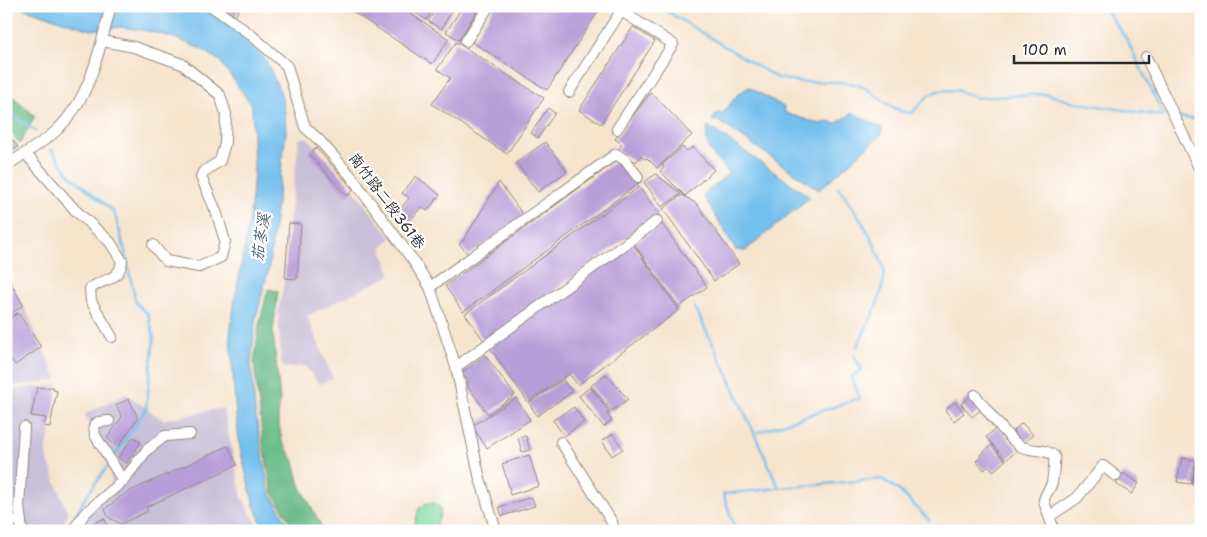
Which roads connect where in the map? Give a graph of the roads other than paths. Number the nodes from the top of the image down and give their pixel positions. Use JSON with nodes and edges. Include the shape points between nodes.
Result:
{"nodes":[{"id":1,"x":111,"y":6,"type":"edge"},
{"id":2,"x":212,"y":6,"type":"edge"},
{"id":3,"x":489,"y":6,"type":"edge"},
{"id":4,"x":618,"y":8,"type":"edge"},
{"id":5,"x":102,"y":38,"type":"junction"},
{"id":6,"x":466,"y":41,"type":"dead end"},
{"id":7,"x":1146,"y":57,"type":"dead end"},
{"id":8,"x":569,"y":92,"type":"dead end"},
{"id":9,"x":617,"y":129,"type":"dead end"},
{"id":10,"x":25,"y":153,"type":"junction"},
{"id":11,"x":6,"y":166,"type":"edge"},
{"id":12,"x":1201,"y":172,"type":"edge"},
{"id":13,"x":638,"y":177,"type":"dead end"},
{"id":14,"x":657,"y":221,"type":"dead end"},
{"id":15,"x":153,"y":245,"type":"dead end"},
{"id":16,"x":430,"y":287,"type":"junction"},
{"id":17,"x":112,"y":337,"type":"dead end"},
{"id":18,"x":456,"y":367,"type":"junction"},
{"id":19,"x":975,"y":395,"type":"dead end"},
{"id":20,"x":109,"y":421,"type":"dead end"},
{"id":21,"x":24,"y":427,"type":"dead end"},
{"id":22,"x":190,"y":434,"type":"dead end"},
{"id":23,"x":561,"y":442,"type":"dead end"},
{"id":24,"x":1116,"y":476,"type":"dead end"},
{"id":25,"x":123,"y":481,"type":"junction"},
{"id":26,"x":1050,"y":516,"type":"junction"},
{"id":27,"x":6,"y":521,"type":"edge"},
{"id":28,"x":21,"y":526,"type":"edge"},
{"id":29,"x":73,"y":531,"type":"edge"},
{"id":30,"x":496,"y":531,"type":"edge"},
{"id":31,"x":614,"y":531,"type":"edge"},
{"id":32,"x":1054,"y":531,"type":"edge"}],
"edges":[{"from":1,"to":5,"type":"street"},
{"from":2,"to":16,"type":"street","name":"南竹路二段361巷","via":[[288,66],[305,127],[350,175]]},
{"from":3,"to":6,"type":"street"},
{"from":4,"to":8,"type":"street"},
{"from":4,"to":9,"type":"street","via":[[673,44]]},
{"from":5,"to":10,"type":"street","via":[[90,80],[77,106],[59,129]]},
{"from":5,"to":15,"type":"street","via":[[182,64],[220,95],[226,114],[225,143],[220,161],[203,172],[201,177],[225,241],[221,258],[199,267],[166,261]]},
{"from":7,"to":12,"type":"street"},
{"from":10,"to":11,"type":"street"},
{"from":10,"to":17,"type":"street","via":[[75,210],[110,242],[122,261],[115,276],[94,284],[90,289],[91,301]]},
{"from":13,"to":16,"type":"street","via":[[616,154]]},
{"from":14,"to":18,"type":"street"},
{"from":16,"to":18,"type":"street","name":"南竹路二段361巷"},
{"from":18,"to":30,"type":"street","name":"南竹路二段361巷","via":[[474,456]]},
{"from":19,"to":26,"type":"street","via":[[1020,446],[1050,452],[1054,456],[1052,484],[1043,504]]},
{"from":20,"to":25,"type":"street","via":[[98,422],[94,426],[95,435]]},
{"from":21,"to":28,"type":"street","via":[[19,506]]},
{"from":22,"to":25,"type":"street","via":[[165,436],[147,450]]},
{"from":23,"to":31,"type":"street","via":[[612,522]]},
{"from":24,"to":26,"type":"street","via":[[1103,466],[1077,498]]},
{"from":25,"to":29,"type":"street","via":[[85,513]]},
{"from":26,"to":32,"type":"street"},
{"from":27,"to":28,"type":"street"}]}
